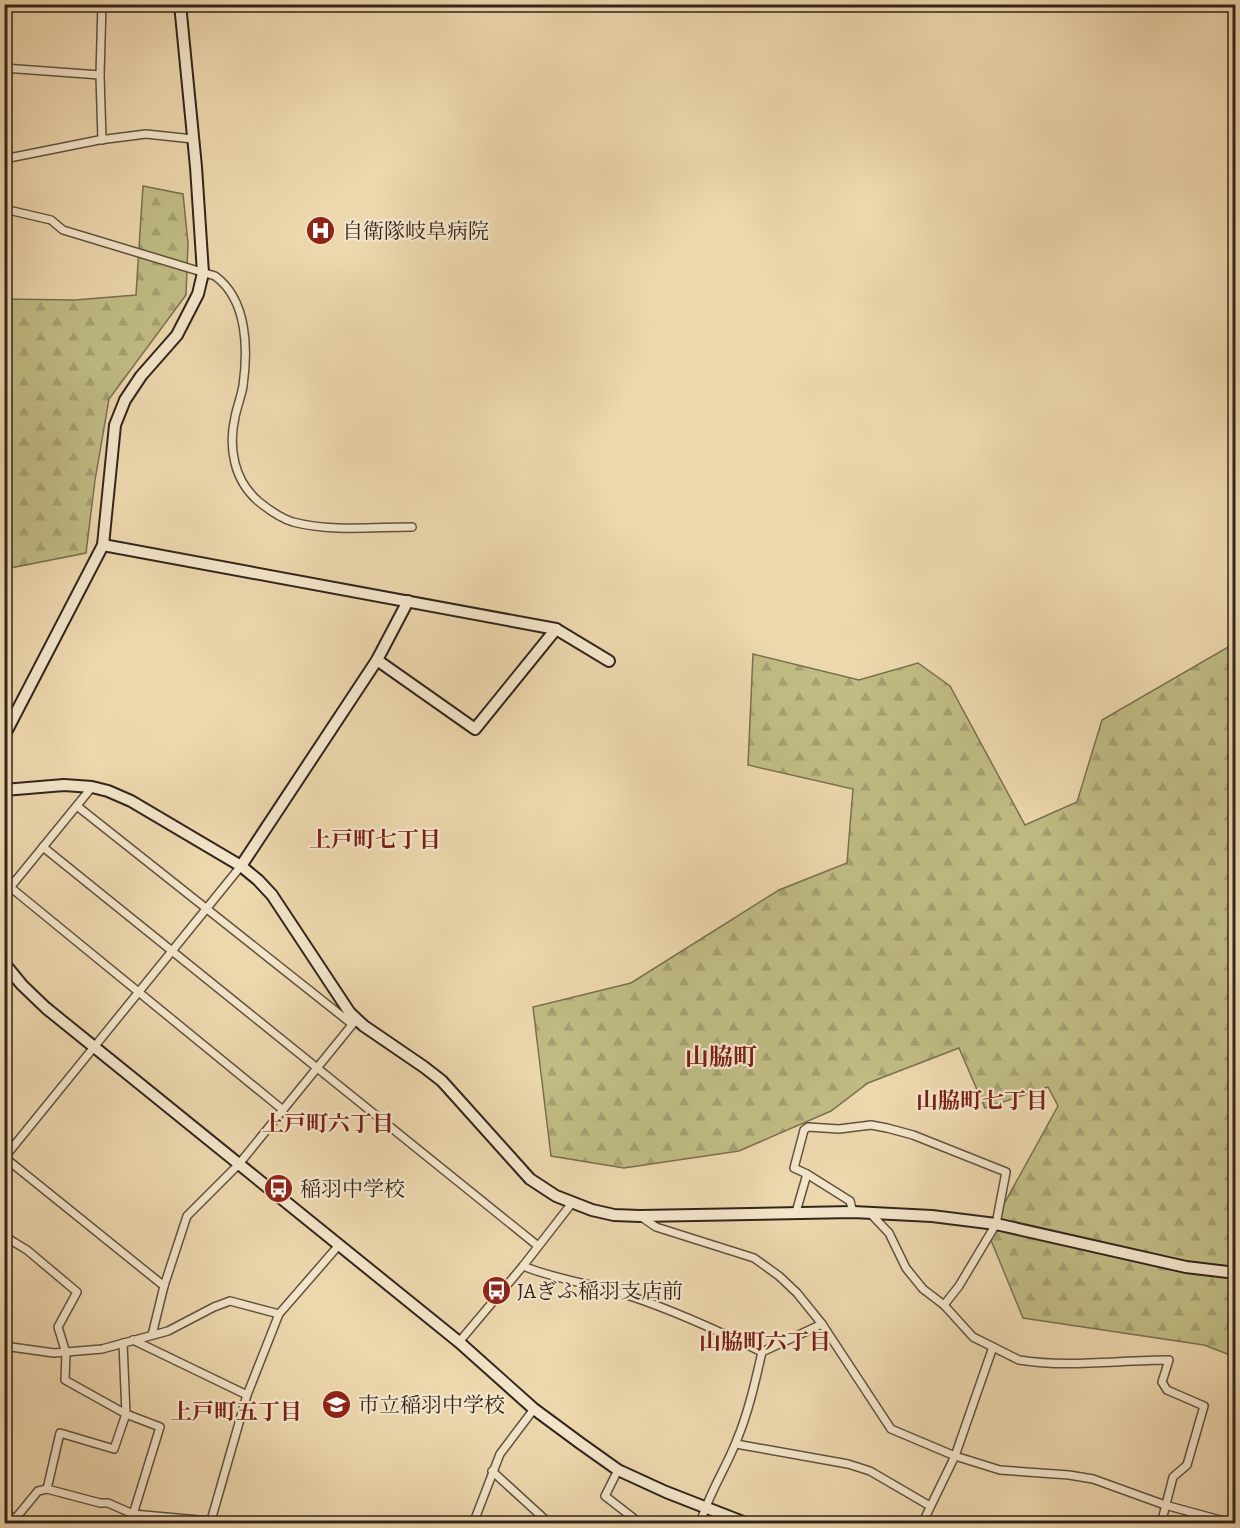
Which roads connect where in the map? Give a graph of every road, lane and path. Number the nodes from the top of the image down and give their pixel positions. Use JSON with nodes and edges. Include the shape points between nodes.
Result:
{"nodes":[{"id":1,"x":102,"y":4,"type":"edge"},
{"id":2,"x":180,"y":4,"type":"edge"},
{"id":3,"x":4,"y":68,"type":"edge"},
{"id":4,"x":99,"y":75,"type":"junction"},
{"id":5,"x":193,"y":139,"type":"junction"},
{"id":6,"x":102,"y":140,"type":"junction"},
{"id":7,"x":4,"y":159,"type":"edge"},
{"id":8,"x":4,"y":209,"type":"edge"},
{"id":9,"x":203,"y":273,"type":"junction"},
{"id":10,"x":412,"y":527,"type":"dead end"},
{"id":11,"x":104,"y":545,"type":"junction"},
{"id":12,"x":408,"y":601,"type":"junction"},
{"id":13,"x":556,"y":628,"type":"junction"},
{"id":14,"x":377,"y":660,"type":"junction"},
{"id":15,"x":609,"y":661,"type":"dead end"},
{"id":16,"x":4,"y":736,"type":"edge"},
{"id":17,"x":92,"y":788,"type":"junction"},
{"id":18,"x":4,"y":790,"type":"edge"},
{"id":19,"x":77,"y":806,"type":"junction"},
{"id":20,"x":43,"y":847,"type":"junction"},
{"id":21,"x":241,"y":866,"type":"junction"},
{"id":22,"x":7,"y":889,"type":"edge"},
{"id":23,"x":207,"y":909,"type":"junction"},
{"id":24,"x":173,"y":951,"type":"junction"},
{"id":25,"x":4,"y":963,"type":"edge"},
{"id":26,"x":139,"y":993,"type":"junction"},
{"id":27,"x":354,"y":1022,"type":"junction"},
{"id":28,"x":95,"y":1048,"type":"junction"},
{"id":29,"x":317,"y":1068,"type":"junction"},
{"id":30,"x":283,"y":1110,"type":"junction"},
{"id":31,"x":5,"y":1158,"type":"edge"},
{"id":32,"x":238,"y":1164,"type":"junction"},
{"id":33,"x":807,"y":1174,"type":"junction"},
{"id":34,"x":572,"y":1203,"type":"junction"},
{"id":35,"x":796,"y":1212,"type":"junction"},
{"id":36,"x":854,"y":1212,"type":"junction"},
{"id":37,"x":870,"y":1212,"type":"junction"},
{"id":38,"x":640,"y":1216,"type":"junction"},
{"id":39,"x":996,"y":1224,"type":"junction"},
{"id":40,"x":4,"y":1236,"type":"edge"},
{"id":41,"x":339,"y":1245,"type":"junction"},
{"id":42,"x":537,"y":1246,"type":"junction"},
{"id":43,"x":523,"y":1266,"type":"junction"},
{"id":44,"x":1236,"y":1274,"type":"edge"},
{"id":45,"x":164,"y":1286,"type":"junction"},
{"id":46,"x":944,"y":1305,"type":"junction"},
{"id":47,"x":279,"y":1314,"type":"junction"},
{"id":48,"x":822,"y":1324,"type":"junction"},
{"id":49,"x":152,"y":1335,"type":"junction"},
{"id":50,"x":133,"y":1340,"type":"junction"},
{"id":51,"x":459,"y":1342,"type":"junction"},
{"id":52,"x":123,"y":1343,"type":"junction"},
{"id":53,"x":4,"y":1346,"type":"edge"},
{"id":54,"x":993,"y":1347,"type":"junction"},
{"id":55,"x":66,"y":1353,"type":"junction"},
{"id":56,"x":762,"y":1353,"type":"junction"},
{"id":57,"x":248,"y":1395,"type":"junction"},
{"id":58,"x":534,"y":1409,"type":"junction"},
{"id":59,"x":126,"y":1414,"type":"junction"},
{"id":60,"x":736,"y":1444,"type":"junction"},
{"id":61,"x":955,"y":1455,"type":"junction"},
{"id":62,"x":618,"y":1470,"type":"junction"},
{"id":63,"x":492,"y":1471,"type":"junction"},
{"id":64,"x":47,"y":1489,"type":"junction"},
{"id":65,"x":1165,"y":1505,"type":"junction"},
{"id":66,"x":930,"y":1506,"type":"junction"},
{"id":67,"x":705,"y":1507,"type":"junction"},
{"id":68,"x":4,"y":1512,"type":"edge"},
{"id":69,"x":133,"y":1514,"type":"junction"},
{"id":70,"x":18,"y":1521,"type":"edge"},
{"id":71,"x":210,"y":1522,"type":"edge"},
{"id":72,"x":130,"y":1524,"type":"edge"},
{"id":73,"x":473,"y":1524,"type":"edge"},
{"id":74,"x":550,"y":1524,"type":"edge"},
{"id":75,"x":642,"y":1524,"type":"edge"},
{"id":76,"x":700,"y":1524,"type":"edge"},
{"id":77,"x":748,"y":1524,"type":"edge"},
{"id":78,"x":922,"y":1524,"type":"edge"},
{"id":79,"x":1161,"y":1524,"type":"edge"},
{"id":80,"x":1235,"y":1524,"type":"edge"}],
"edges":[{"from":1,"to":4,"type":"street"},
{"from":2,"to":5,"type":"street"},
{"from":3,"to":4,"type":"street"},
{"from":4,"to":6,"type":"street"},
{"from":5,"to":6,"type":"street","via":[[146,134]]},
{"from":5,"to":9,"type":"street"},
{"from":6,"to":7,"type":"street"},
{"from":8,"to":9,"type":"street","via":[[51,220],[63,230]]},
{"from":9,"to":10,"type":"street","via":[[225,283],[235,298],[243,324],[245,367],[232,450],[241,480],[251,495],[267,509],[295,522]]},
{"from":9,"to":11,"type":"street","via":[[198,294],[177,335],[124,400],[115,425]]},
{"from":11,"to":12,"type":"street"},
{"from":11,"to":16,"type":"street"},
{"from":12,"to":13,"type":"street"},
{"from":12,"to":14,"type":"street"},
{"from":13,"to":14,"type":"street","via":[[475,729]]},
{"from":13,"to":15,"type":"street"},
{"from":14,"to":21,"type":"street"},
{"from":17,"to":18,"type":"street","via":[[64,785]]},
{"from":17,"to":19,"type":"street"},
{"from":17,"to":21,"type":"street","via":[[131,801]]},
{"from":19,"to":20,"type":"street"},
{"from":19,"to":23,"type":"street"},
{"from":20,"to":22,"type":"street"},
{"from":20,"to":24,"type":"street"},
{"from":21,"to":23,"type":"street"},
{"from":21,"to":27,"type":"street","via":[[272,896]]},
{"from":22,"to":26,"type":"street"},
{"from":23,"to":24,"type":"street"},
{"from":23,"to":27,"type":"street"},
{"from":24,"to":26,"type":"street"},
{"from":24,"to":29,"type":"street"},
{"from":25,"to":28,"type":"street","via":[[33,996]]},
{"from":26,"to":28,"type":"street"},
{"from":26,"to":30,"type":"street"},
{"from":27,"to":29,"type":"street"},
{"from":27,"to":34,"type":"street","via":[[442,1081],[530,1179]]},
{"from":28,"to":31,"type":"street"},
{"from":28,"to":32,"type":"street"},
{"from":29,"to":30,"type":"street"},
{"from":29,"to":42,"type":"street"},
{"from":30,"to":32,"type":"street"},
{"from":31,"to":45,"type":"street"},
{"from":32,"to":41,"type":"street"},
{"from":32,"to":45,"type":"street","via":[[187,1216]]},
{"from":33,"to":35,"type":"street"},
{"from":33,"to":36,"type":"street","via":[[850,1201]]},
{"from":33,"to":39,"type":"street","via":[[794,1168],[808,1127],[887,1128],[1006,1172]]},
{"from":34,"to":38,"type":"street","via":[[614,1215]]},
{"from":34,"to":42,"type":"street"},
{"from":35,"to":36,"type":"street"},
{"from":35,"to":38,"type":"street"},
{"from":36,"to":37,"type":"street"},
{"from":37,"to":39,"type":"street"},
{"from":37,"to":46,"type":"street","via":[[889,1233],[906,1269]]},
{"from":38,"to":48,"type":"street","via":[[656,1227],[754,1258],[797,1293]]},
{"from":39,"to":44,"type":"street","via":[[1186,1267]]},
{"from":39,"to":46,"type":"street"},
{"from":40,"to":55,"type":"street","via":[[77,1292],[58,1327]]},
{"from":41,"to":47,"type":"street"},
{"from":41,"to":51,"type":"street"},
{"from":42,"to":43,"type":"street"},
{"from":43,"to":51,"type":"street"},
{"from":43,"to":56,"type":"street","via":[[546,1276],[630,1296],[698,1322]]},
{"from":45,"to":49,"type":"street"},
{"from":46,"to":54,"type":"street","via":[[973,1337]]},
{"from":47,"to":49,"type":"street","via":[[230,1301]]},
{"from":47,"to":57,"type":"street"},
{"from":48,"to":56,"type":"street"},
{"from":48,"to":61,"type":"street","via":[[891,1429]]},
{"from":49,"to":50,"type":"street"},
{"from":50,"to":52,"type":"street"},
{"from":50,"to":57,"type":"street"},
{"from":51,"to":58,"type":"street"},
{"from":52,"to":55,"type":"street"},
{"from":52,"to":59,"type":"street"},
{"from":53,"to":55,"type":"street"},
{"from":54,"to":61,"type":"street"},
{"from":54,"to":65,"type":"street","via":[[1027,1361],[1169,1360],[1162,1382],[1167,1390],[1204,1406],[1187,1465],[1173,1477]]},
{"from":55,"to":59,"type":"street","via":[[65,1380]]},
{"from":56,"to":60,"type":"street"},
{"from":57,"to":71,"type":"street"},
{"from":58,"to":62,"type":"street"},
{"from":58,"to":63,"type":"street"},
{"from":59,"to":64,"type":"street","via":[[114,1449],[60,1433]]},
{"from":59,"to":69,"type":"street","via":[[160,1427]]},
{"from":60,"to":66,"type":"street","via":[[870,1471]]},
{"from":60,"to":67,"type":"street"},
{"from":61,"to":65,"type":"street","via":[[1000,1470],[1093,1479]]},
{"from":61,"to":66,"type":"street"},
{"from":62,"to":67,"type":"street"},
{"from":62,"to":75,"type":"street","via":[[605,1496]]},
{"from":63,"to":73,"type":"street"},
{"from":63,"to":74,"type":"street"},
{"from":64,"to":69,"type":"street","via":[[108,1503]]},
{"from":64,"to":70,"type":"street","via":[[38,1491]]},
{"from":65,"to":79,"type":"street"},
{"from":65,"to":80,"type":"street"},
{"from":66,"to":78,"type":"street"},
{"from":67,"to":76,"type":"street"},
{"from":67,"to":77,"type":"street"},
{"from":68,"to":70,"type":"street"},
{"from":69,"to":71,"type":"street"},
{"from":69,"to":72,"type":"street"}]}
